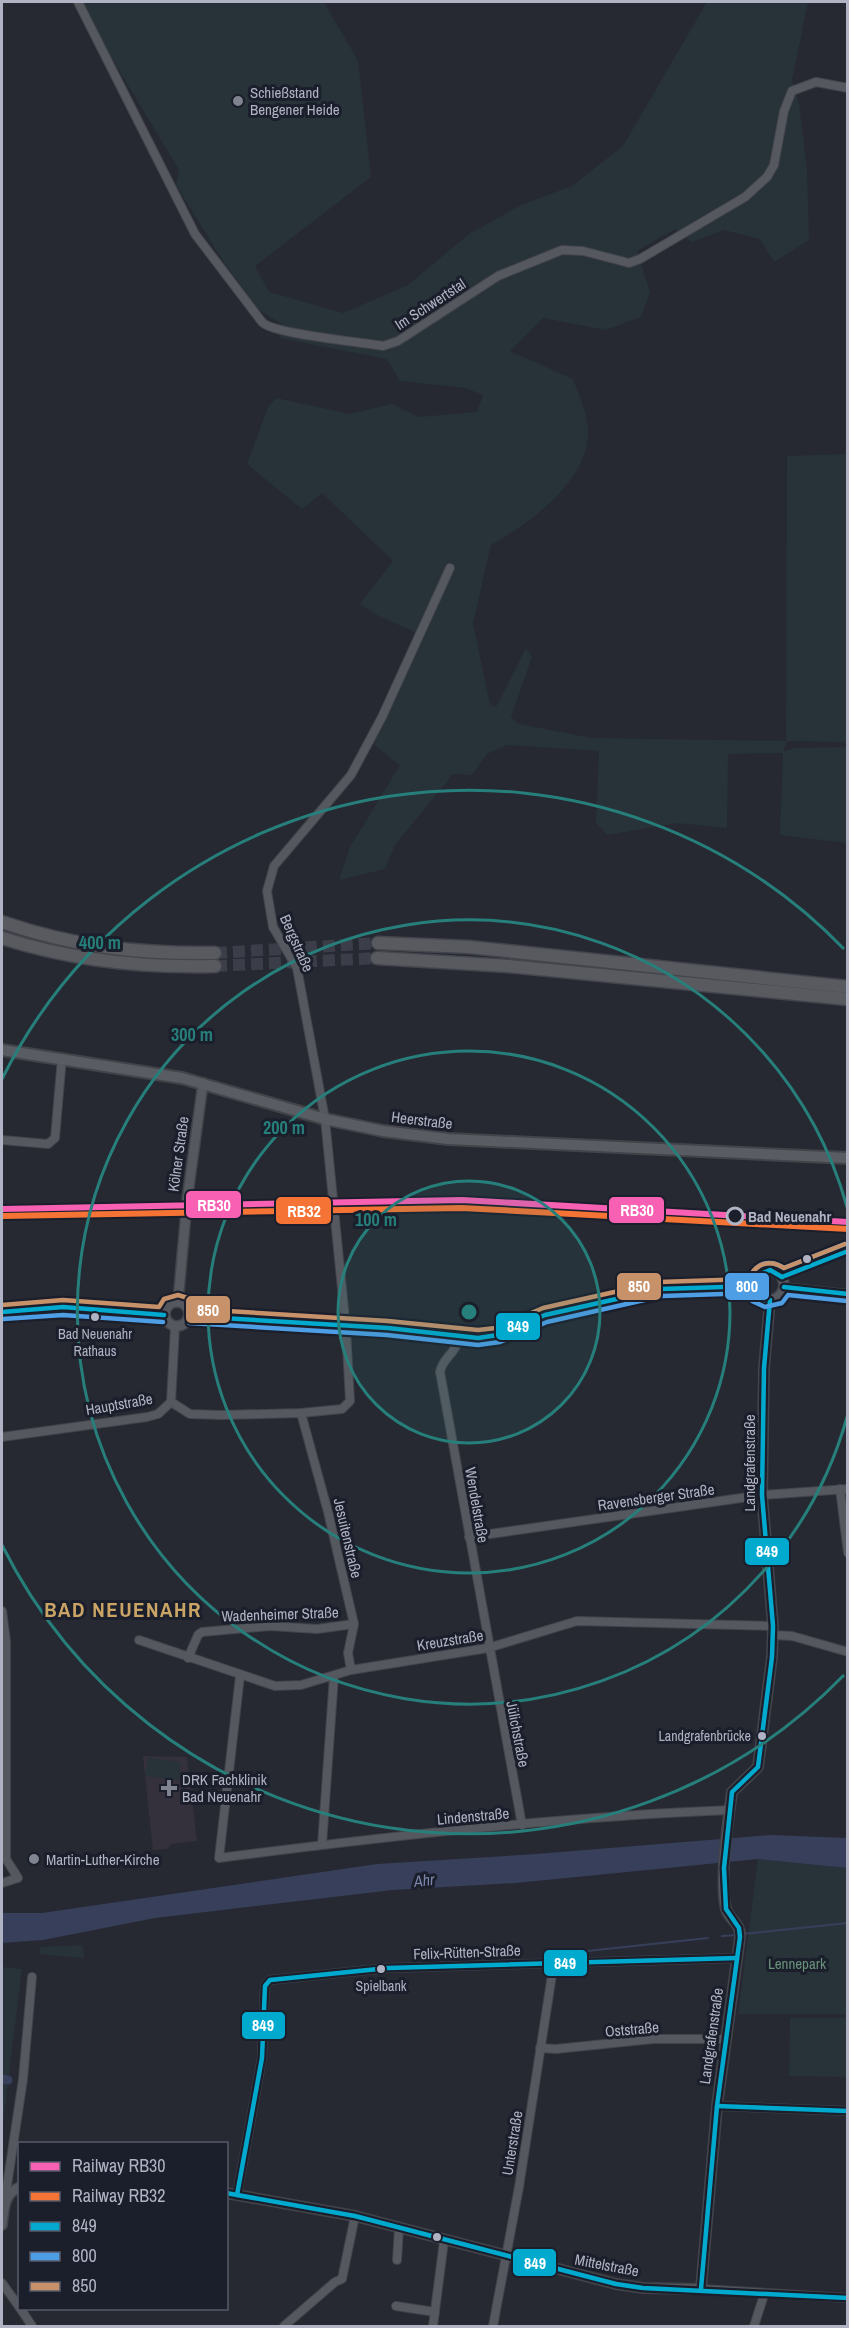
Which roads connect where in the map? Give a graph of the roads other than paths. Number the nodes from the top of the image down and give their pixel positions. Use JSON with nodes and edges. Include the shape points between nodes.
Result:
{"nodes":[{"id":1,"x":78,"y":2,"type":"edge"},
{"id":2,"x":848,"y":88,"type":"edge"},
{"id":3,"x":450,"y":568,"type":"dead end"},
{"id":4,"x":2,"y":922,"type":"edge"},
{"id":5,"x":2,"y":938,"type":"edge"},
{"id":6,"x":378,"y":943,"type":"tunnel mouth"},
{"id":7,"x":214,"y":953,"type":"tunnel mouth"},
{"id":8,"x":377,"y":958,"type":"tunnel mouth"},
{"id":9,"x":214,"y":966,"type":"tunnel mouth"},
{"id":10,"x":848,"y":987,"type":"edge"},
{"id":11,"x":848,"y":999,"type":"edge"},
{"id":12,"x":2,"y":1050,"type":"edge"},
{"id":13,"x":62,"y":1058,"type":"junction"},
{"id":14,"x":203,"y":1083,"type":"junction"},
{"id":15,"x":325,"y":1119,"type":"junction"},
{"id":16,"x":2,"y":1140,"type":"edge"},
{"id":17,"x":848,"y":1158,"type":"edge"},
{"id":18,"x":754,"y":1286,"type":"junction"},
{"id":19,"x":784,"y":1287,"type":"junction"},
{"id":20,"x":848,"y":1294,"type":"edge"},
{"id":21,"x":770,"y":1300,"type":"junction"},
{"id":22,"x":178,"y":1302,"type":"junction"},
{"id":23,"x":2,"y":1312,"type":"edge"},
{"id":24,"x":164,"y":1315,"type":"junction"},
{"id":25,"x":189,"y":1316,"type":"junction"},
{"id":26,"x":346,"y":1325,"type":"junction"},
{"id":27,"x":175,"y":1327,"type":"junction"},
{"id":28,"x":459,"y":1337,"type":"junction"},
{"id":29,"x":171,"y":1402,"type":"junction"},
{"id":30,"x":342,"y":1409,"type":"joint"},
{"id":31,"x":301,"y":1413,"type":"junction"},
{"id":32,"x":2,"y":1437,"type":"edge"},
{"id":33,"x":844,"y":1489,"type":"edge"},
{"id":34,"x":762,"y":1495,"type":"junction"},
{"id":35,"x":469,"y":1537,"type":"junction"},
{"id":36,"x":848,"y":1553,"type":"edge"},
{"id":37,"x":2,"y":1611,"type":"edge"},
{"id":38,"x":354,"y":1624,"type":"junction"},
{"id":39,"x":773,"y":1630,"type":"junction"},
{"id":40,"x":139,"y":1640,"type":"dead end"},
{"id":41,"x":4,"y":1642,"type":"edge"},
{"id":42,"x":488,"y":1648,"type":"junction"},
{"id":43,"x":848,"y":1652,"type":"edge"},
{"id":44,"x":188,"y":1658,"type":"junction"},
{"id":45,"x":351,"y":1670,"type":"junction"},
{"id":46,"x":240,"y":1676,"type":"junction"},
{"id":47,"x":334,"y":1676,"type":"junction"},
{"id":48,"x":730,"y":1809,"type":"junction"},
{"id":49,"x":522,"y":1825,"type":"junction"},
{"id":50,"x":322,"y":1845,"type":"junction"},
{"id":51,"x":2,"y":1883,"type":"edge"},
{"id":52,"x":736,"y":1958,"type":"junction"},
{"id":53,"x":554,"y":1962,"type":"junction"},
{"id":54,"x":32,"y":1977,"type":"dead end"},
{"id":55,"x":726,"y":2039,"type":"junction"},
{"id":56,"x":540,"y":2048,"type":"junction"},
{"id":57,"x":717,"y":2106,"type":"junction"},
{"id":58,"x":848,"y":2111,"type":"edge"},
{"id":59,"x":18,"y":2188,"type":"edge"},
{"id":60,"x":228,"y":2193,"type":"edge"},
{"id":61,"x":237,"y":2195,"type":"junction"},
{"id":62,"x":5,"y":2200,"type":"junction"},
{"id":63,"x":355,"y":2216,"type":"junction"},
{"id":64,"x":2,"y":2225,"type":"edge"},
{"id":65,"x":399,"y":2228,"type":"junction"},
{"id":66,"x":444,"y":2241,"type":"junction"},
{"id":67,"x":506,"y":2257,"type":"junction"},
{"id":68,"x":397,"y":2260,"type":"dead end"},
{"id":69,"x":2,"y":2283,"type":"edge"},
{"id":70,"x":701,"y":2289,"type":"junction"},
{"id":71,"x":764,"y":2295,"type":"junction"},
{"id":72,"x":848,"y":2298,"type":"edge"},
{"id":73,"x":18,"y":2305,"type":"edge"},
{"id":74,"x":396,"y":2306,"type":"dead end"},
{"id":75,"x":21,"y":2310,"type":"edge"},
{"id":76,"x":435,"y":2312,"type":"junction"},
{"id":77,"x":32,"y":2326,"type":"edge"},
{"id":78,"x":284,"y":2326,"type":"edge"},
{"id":79,"x":433,"y":2326,"type":"edge"},
{"id":80,"x":493,"y":2326,"type":"edge"},
{"id":81,"x":754,"y":2326,"type":"edge"}],
"edges":[{"from":1,"to":2,"type":"street","name":"Im Schwertstal","via":[[195,234],[266,327],[383,346],[398,341],[498,276],[562,250],[583,251],[629,264],[640,259],[762,183],[774,165],[784,111],[792,91],[816,82]]},
{"from":3,"to":15,"type":"street","name":"Bergstraße","via":[[351,775],[274,866],[267,891],[273,927],[297,968]]},
{"from":4,"to":7,"type":"highway","via":[[93,947]]},
{"from":5,"to":9,"type":"highway","via":[[92,960]]},
{"from":6,"to":10,"type":"highway","via":[[469,947]]},
{"from":8,"to":11,"type":"highway","via":[[498,965]]},
{"from":12,"to":13,"type":"main road","name":"Heerstraße"},
{"from":13,"to":14,"type":"main road","name":"Heerstraße"},
{"from":13,"to":16,"type":"street","via":[[55,1138],[48,1144]]},
{"from":14,"to":15,"type":"main road","name":"Heerstraße"},
{"from":14,"to":22,"type":"street","name":"Kölner Straße"},
{"from":15,"to":17,"type":"main road","name":"Heerstraße","via":[[448,1139]]},
{"from":15,"to":26,"type":"street","name":"Bergstraße"},
{"from":18,"to":19,"type":"street","via":[[758,1275],[770,1270],[780,1275]]},
{"from":18,"to":21,"type":"street","via":[[758,1296]]},
{"from":18,"to":28,"type":"street","via":[[661,1289],[545,1315],[488,1337]]},
{"from":19,"to":20,"type":"street"},
{"from":19,"to":21,"type":"street","via":[[778,1297]]},
{"from":21,"to":34,"type":"street","name":"Landgrafenstraße"},
{"from":22,"to":24,"type":"street","via":[[168,1305]]},
{"from":22,"to":25,"type":"street","via":[[186,1305]]},
{"from":23,"to":24,"type":"street","via":[[94,1307]]},
{"from":24,"to":27,"type":"street"},
{"from":25,"to":26,"type":"street"},
{"from":25,"to":27,"type":"street","via":[[185,1324]]},
{"from":26,"to":28,"type":"street"},
{"from":26,"to":30,"type":"street","name":"Bergstraße","via":[[350,1397]]},
{"from":27,"to":29,"type":"street"},
{"from":28,"to":35,"type":"street","name":"Wendelstraße","via":[[455,1351],[441,1366]]},
{"from":29,"to":31,"type":"street","name":"Hauptstraße","via":[[190,1414]]},
{"from":29,"to":32,"type":"street","name":"Hauptstraße","via":[[158,1414],[147,1417]]},
{"from":30,"to":31,"type":"street","name":"Hauptstraße"},
{"from":31,"to":38,"type":"street","name":"Jesuitenstraße"},
{"from":33,"to":34,"type":"street","name":"Ravensberger Straße"},
{"from":33,"to":36,"type":"street"},
{"from":34,"to":35,"type":"street","name":"Ravensberger Straße"},
{"from":34,"to":39,"type":"street","name":"Landgrafenstraße"},
{"from":35,"to":42,"type":"street","name":"Wendelstraße"},
{"from":37,"to":41,"type":"street"},
{"from":38,"to":44,"type":"street","name":"Wadenheimer Straße","via":[[202,1632]]},
{"from":38,"to":45,"type":"street","name":"Jesuitenstraße","via":[[348,1653]]},
{"from":39,"to":42,"type":"street","name":"Kreuzstraße","via":[[577,1621]]},
{"from":39,"to":43,"type":"street","name":"Kreuzstraße"},
{"from":39,"to":48,"type":"street","name":"Landgrafenstraße","via":[[758,1767],[732,1792]]},
{"from":40,"to":44,"type":"street","name":"Kreuzstraße"},
{"from":41,"to":51,"type":"street","via":[[6,1859],[18,1878]]},
{"from":42,"to":45,"type":"street","name":"Kreuzstraße"},
{"from":42,"to":49,"type":"street","name":"Jülichstraße"},
{"from":44,"to":46,"type":"street","name":"Kreuzstraße"},
{"from":45,"to":47,"type":"street","name":"Kreuzstraße"},
{"from":46,"to":47,"type":"street","name":"Kreuzstraße","via":[[275,1686],[301,1685]]},
{"from":46,"to":50,"type":"street","name":"Lindenstraße","via":[[219,1858]]},
{"from":47,"to":50,"type":"street"},
{"from":48,"to":49,"type":"street","name":"Lindenstraße"},
{"from":48,"to":52,"type":"street","name":"Landgrafenstraße","via":[[726,1908],[740,1934]]},
{"from":49,"to":50,"type":"street","name":"Lindenstraße"},
{"from":52,"to":53,"type":"street","name":"Felix-Rütten-Straße"},
{"from":52,"to":55,"type":"street","name":"Landgrafenstraße"},
{"from":53,"to":56,"type":"street","name":"Unterstraße"},
{"from":53,"to":61,"type":"street","name":"Felix-Rütten-Straße","via":[[387,1968],[270,1980],[265,1986],[262,2058]]},
{"from":54,"to":62,"type":"street"},
{"from":55,"to":56,"type":"street","name":"Oststraße","via":[[653,2039]]},
{"from":55,"to":57,"type":"street","name":"Landgrafenstraße"},
{"from":56,"to":67,"type":"street","name":"Unterstraße"},
{"from":57,"to":58,"type":"street"},
{"from":57,"to":70,"type":"street","name":"Landgrafenstraße"},
{"from":59,"to":62,"type":"street"},
{"from":60,"to":61,"type":"street","name":"Mittelstraße"},
{"from":61,"to":63,"type":"street","name":"Mittelstraße"},
{"from":62,"to":64,"type":"street"},
{"from":63,"to":65,"type":"street","name":"Mittelstraße"},
{"from":63,"to":78,"type":"street","via":[[342,2279]]},
{"from":65,"to":66,"type":"street","name":"Mittelstraße"},
{"from":65,"to":68,"type":"street"},
{"from":66,"to":67,"type":"street","name":"Mittelstraße"},
{"from":66,"to":76,"type":"street"},
{"from":67,"to":70,"type":"street","name":"Mittelstraße","via":[[616,2284]]},
{"from":67,"to":80,"type":"street","name":"Unterstraße"},
{"from":69,"to":73,"type":"street"},
{"from":70,"to":71,"type":"street","name":"Mittelstraße"},
{"from":71,"to":72,"type":"street","name":"Mittelstraße"},
{"from":71,"to":81,"type":"street"},
{"from":74,"to":76,"type":"street"},
{"from":75,"to":77,"type":"street"},
{"from":76,"to":79,"type":"street"}]}
